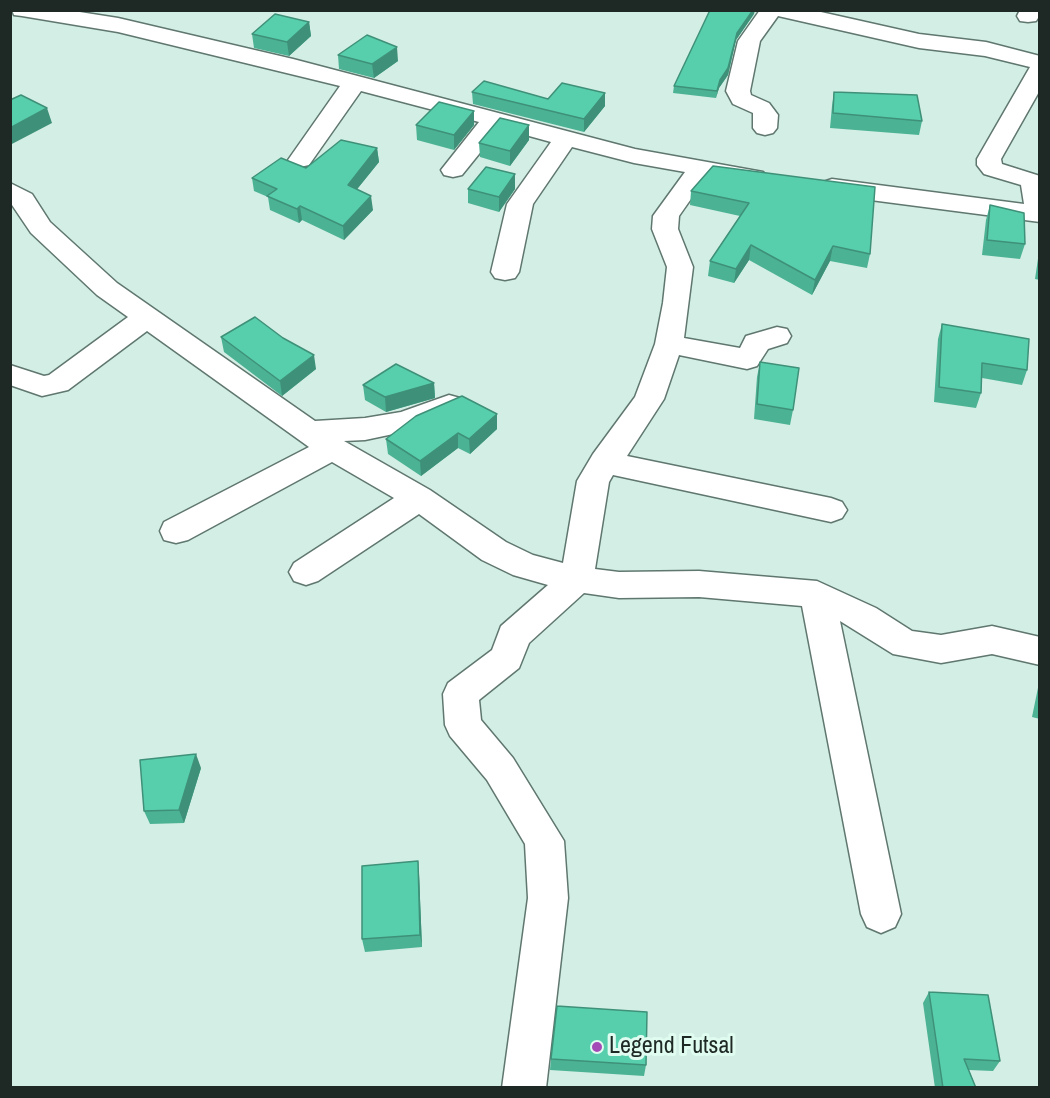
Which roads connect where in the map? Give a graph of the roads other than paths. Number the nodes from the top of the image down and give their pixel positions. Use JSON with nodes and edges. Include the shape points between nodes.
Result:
{"nodes":[{"id":1,"x":22,"y":10,"type":"edge"},
{"id":2,"x":771,"y":10,"type":"edge"},
{"id":3,"x":781,"y":10,"type":"edge"},
{"id":4,"x":1040,"y":63,"type":"edge"},
{"id":5,"x":1040,"y":69,"type":"edge"},
{"id":6,"x":355,"y":83,"type":"junction"},
{"id":7,"x":493,"y":121,"type":"junction"},
{"id":8,"x":765,"y":128,"type":"dead end"},
{"id":9,"x":566,"y":138,"type":"junction"},
{"id":10,"x":300,"y":160,"type":"dead end"},
{"id":11,"x":700,"y":169,"type":"junction"},
{"id":12,"x":453,"y":170,"type":"dead end"},
{"id":13,"x":10,"y":190,"type":"edge"},
{"id":14,"x":1039,"y":214,"type":"edge"},
{"id":15,"x":505,"y":272,"type":"dead end"},
{"id":16,"x":147,"y":317,"type":"junction"},
{"id":17,"x":777,"y":336,"type":"dead end"},
{"id":18,"x":669,"y":344,"type":"junction"},
{"id":19,"x":12,"y":374,"type":"dead end"},
{"id":20,"x":449,"y":405,"type":"edge"},
{"id":21,"x":320,"y":440,"type":"junction"},
{"id":22,"x":604,"y":462,"type":"junction"},
{"id":23,"x":419,"y":498,"type":"junction"},
{"id":24,"x":831,"y":510,"type":"dead end"},
{"id":25,"x":176,"y":531,"type":"dead end"},
{"id":26,"x":306,"y":573,"type":"dead end"},
{"id":27,"x":577,"y":579,"type":"junction"},
{"id":28,"x":817,"y":594,"type":"junction"},
{"id":29,"x":1040,"y":651,"type":"edge"},
{"id":30,"x":881,"y":914,"type":"dead end"},
{"id":31,"x":524,"y":1088,"type":"edge"}],
"edges":[{"from":1,"to":6,"type":"street","via":[[118,25]]},
{"from":2,"to":8,"type":"street","via":[[749,41],[738,91],[741,99],[761,108],[766,115]]},
{"from":3,"to":4,"type":"street"},
{"from":5,"to":14,"type":"street","via":[[989,159],[993,169],[1030,180],[1035,187]]},
{"from":6,"to":7,"type":"street"},
{"from":6,"to":10,"type":"street"},
{"from":7,"to":9,"type":"street"},
{"from":7,"to":12,"type":"street"},
{"from":9,"to":11,"type":"street"},
{"from":9,"to":15,"type":"street","via":[[520,204]]},
{"from":11,"to":14,"type":"street"},
{"from":11,"to":18,"type":"street","via":[[666,216],[665,229],[680,267]]},
{"from":13,"to":16,"type":"street","via":[[23,199],[40,227],[107,289]]},
{"from":16,"to":19,"type":"street","via":[[58,383],[42,386]]},
{"from":16,"to":21,"type":"street"},
{"from":17,"to":18,"type":"street","via":[[756,343],[747,359]]},
{"from":18,"to":22,"type":"street","via":[[649,399]]},
{"from":20,"to":21,"type":"street","via":[[406,422]]},
{"from":21,"to":23,"type":"street"},
{"from":21,"to":25,"type":"street"},
{"from":22,"to":24,"type":"street"},
{"from":22,"to":27,"type":"street","via":[[593,481]]},
{"from":23,"to":26,"type":"street"},
{"from":23,"to":27,"type":"street","via":[[494,551],[525,566]]},
{"from":27,"to":28,"type":"street","via":[[619,585],[699,584]]},
{"from":27,"to":31,"type":"street","via":[[513,636],[507,658],[461,694],[463,724],[500,769],[544,841],[548,898]]},
{"from":28,"to":29,"type":"street","via":[[905,644],[941,649],[993,640]]},
{"from":28,"to":30,"type":"street"}]}
